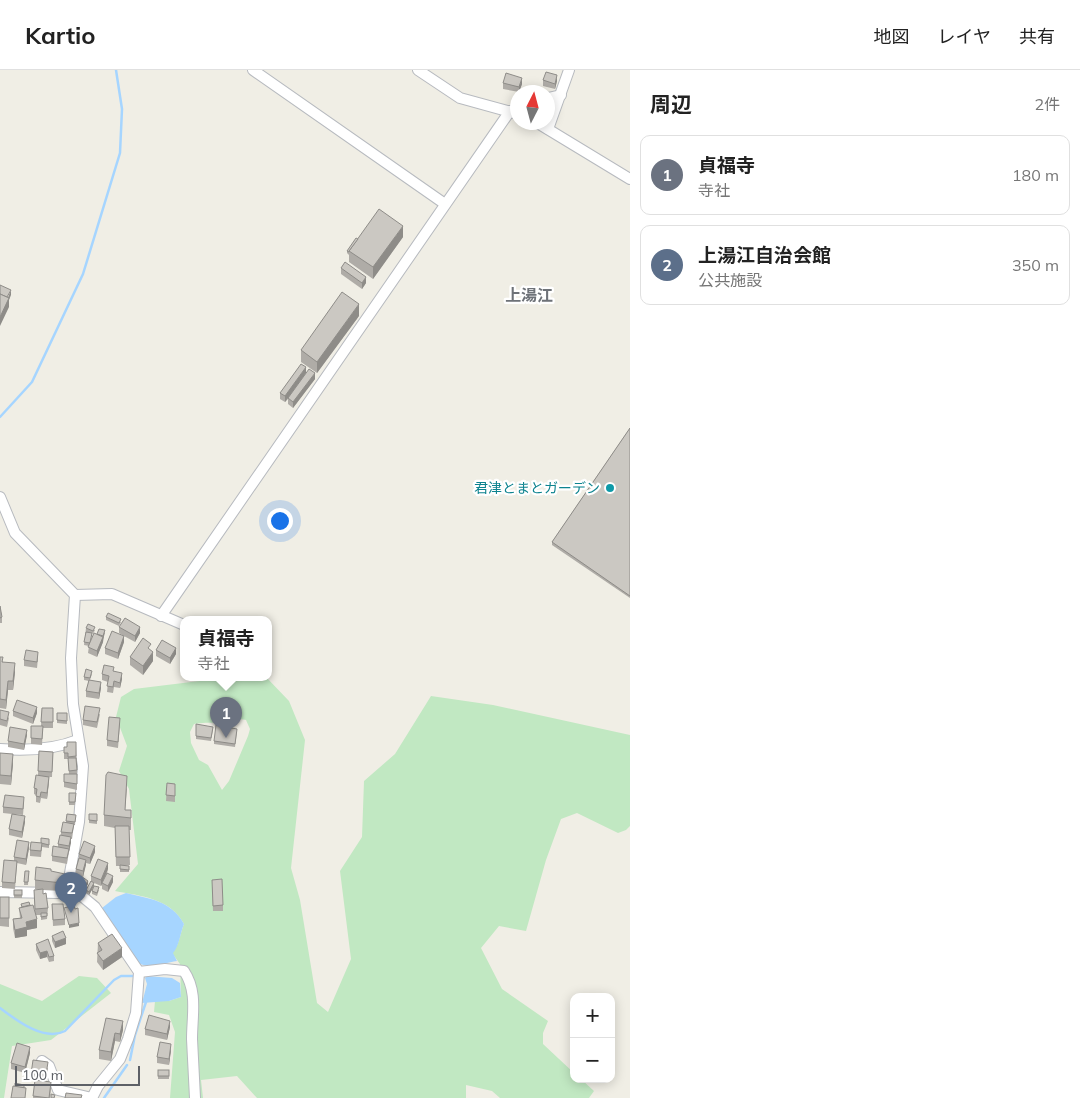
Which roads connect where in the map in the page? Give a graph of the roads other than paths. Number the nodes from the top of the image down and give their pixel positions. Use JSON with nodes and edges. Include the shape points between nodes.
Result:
{"nodes":[{"id":1,"x":252,"y":70,"type":"edge"},
{"id":2,"x":418,"y":70,"type":"edge"},
{"id":3,"x":565,"y":71,"type":"edge"},
{"id":4,"x":429,"y":73,"type":"edge"},
{"id":5,"x":561,"y":95,"type":"junction"},
{"id":6,"x":555,"y":96,"type":"edge"},
{"id":7,"x":510,"y":110,"type":"edge"},
{"id":8,"x":510,"y":111,"type":"edge"},
{"id":9,"x":555,"y":111,"type":"edge"},
{"id":10,"x":550,"y":130,"type":"edge"},
{"id":11,"x":630,"y":178,"type":"edge"},
{"id":12,"x":445,"y":204,"type":"junction"},
{"id":13,"x":0,"y":497,"type":"edge"},
{"id":14,"x":75,"y":595,"type":"junction"},
{"id":15,"x":161,"y":616,"type":"junction"},
{"id":16,"x":180,"y":623,"type":"edge"},
{"id":17,"x":78,"y":740,"type":"junction"},
{"id":18,"x":0,"y":749,"type":"edge"},
{"id":19,"x":72,"y":888,"type":"junction"},
{"id":20,"x":0,"y":892,"type":"edge"},
{"id":21,"x":138,"y":975,"type":"junction"},
{"id":22,"x":42,"y":1061,"type":"edge"},
{"id":23,"x":92,"y":1098,"type":"edge"},
{"id":24,"x":195,"y":1098,"type":"edge"}],
"edges":[{"from":1,"to":12,"type":"street"},
{"from":2,"to":4,"type":"street"},
{"from":3,"to":5,"type":"street"},
{"from":4,"to":7,"type":"street","via":[[460,98]]},
{"from":5,"to":6,"type":"street"},
{"from":5,"to":9,"type":"street"},
{"from":8,"to":12,"type":"street"},
{"from":10,"to":11,"type":"street"},
{"from":12,"to":15,"type":"street"},
{"from":13,"to":14,"type":"street","via":[[15,533]]},
{"from":14,"to":15,"type":"street","via":[[112,594]]},
{"from":14,"to":17,"type":"street","via":[[71,658]]},
{"from":15,"to":16,"type":"street"},
{"from":17,"to":18,"type":"street","via":[[44,749]]},
{"from":17,"to":19,"type":"street","via":[[82,766],[79,822],[70,873]]},
{"from":19,"to":20,"type":"street","via":[[59,893]]},
{"from":19,"to":21,"type":"street","via":[[95,907]]},
{"from":21,"to":23,"type":"street","via":[[136,1013],[128,1039],[120,1059]]},
{"from":21,"to":24,"type":"street","via":[[184,971],[190,980],[194,997]]},
{"from":22,"to":23,"type":"street","via":[[49,1066],[58,1090]]}]}
